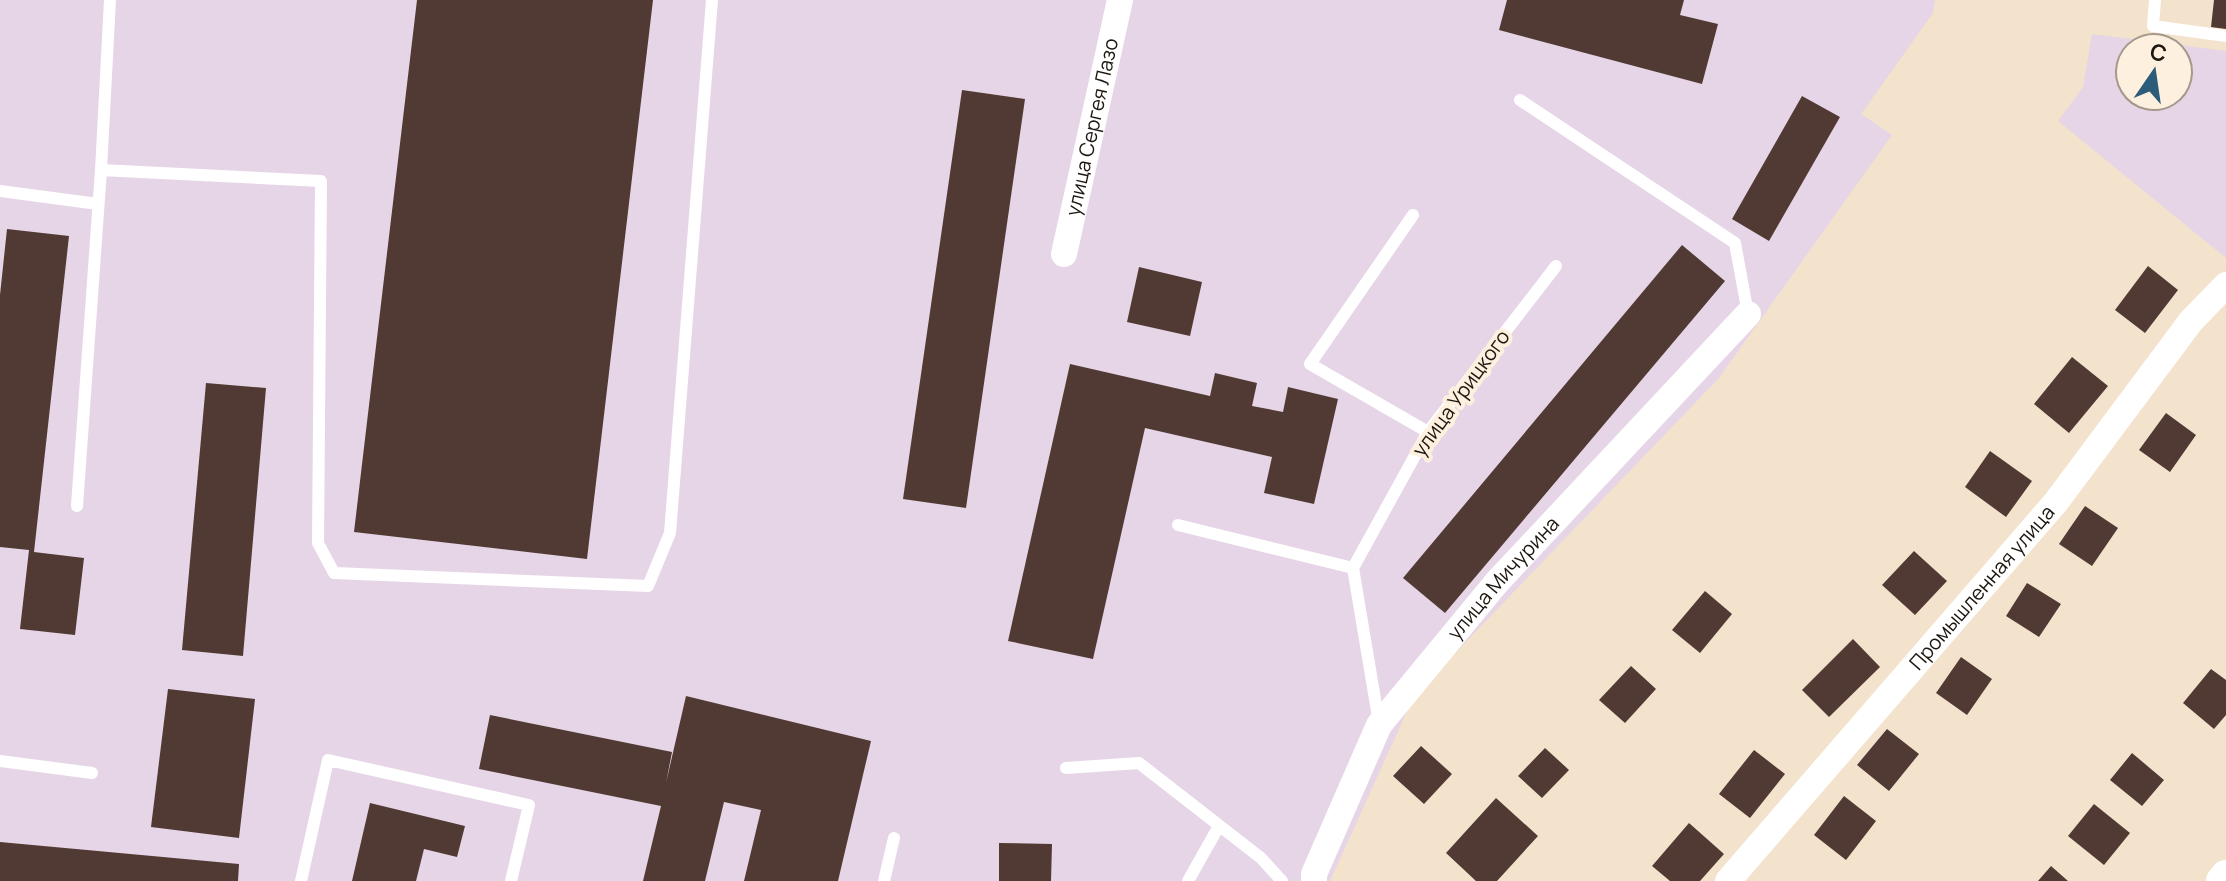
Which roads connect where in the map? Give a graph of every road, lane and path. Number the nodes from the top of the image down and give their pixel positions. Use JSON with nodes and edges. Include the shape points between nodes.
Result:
{"nodes":[{"id":1,"x":110,"y":0,"type":"edge"},
{"id":2,"x":712,"y":0,"type":"edge"},
{"id":3,"x":1120,"y":0,"type":"edge"},
{"id":4,"x":2155,"y":0,"type":"edge"},
{"id":5,"x":2226,"y":36,"type":"edge"},
{"id":6,"x":1520,"y":100,"type":"dead end"},
{"id":7,"x":101,"y":170,"type":"junction"},
{"id":8,"x":0,"y":191,"type":"edge"},
{"id":9,"x":98,"y":204,"type":"junction"},
{"id":10,"x":1413,"y":215,"type":"dead end"},
{"id":11,"x":1064,"y":254,"type":"dead end"},
{"id":12,"x":1556,"y":266,"type":"dead end"},
{"id":13,"x":2226,"y":285,"type":"edge"},
{"id":14,"x":1748,"y":314,"type":"joint"},
{"id":15,"x":1428,"y":432,"type":"junction"},
{"id":16,"x":77,"y":506,"type":"dead end"},
{"id":17,"x":1178,"y":525,"type":"dead end"},
{"id":18,"x":1353,"y":568,"type":"junction"},
{"id":19,"x":1379,"y":725,"type":"junction"},
{"id":20,"x":0,"y":761,"type":"edge"},
{"id":21,"x":1066,"y":768,"type":"dead end"},
{"id":22,"x":92,"y":773,"type":"dead end"},
{"id":23,"x":1219,"y":826,"type":"junction"},
{"id":24,"x":894,"y":838,"type":"dead end"},
{"id":25,"x":2226,"y":876,"type":"edge"},
{"id":26,"x":301,"y":881,"type":"edge"},
{"id":27,"x":511,"y":881,"type":"edge"},
{"id":28,"x":884,"y":881,"type":"edge"},
{"id":29,"x":1188,"y":881,"type":"edge"},
{"id":30,"x":1282,"y":881,"type":"edge"},
{"id":31,"x":1314,"y":881,"type":"edge"},
{"id":32,"x":1728,"y":881,"type":"edge"},
{"id":33,"x":2222,"y":881,"type":"edge"}],
"edges":[{"from":1,"to":7,"type":"lane"},
{"from":2,"to":7,"type":"lane","via":[[670,533],[648,586],[334,573],[318,543],[321,181]]},
{"from":3,"to":11,"type":"street","name":"улица Сергея Лазо"},
{"from":4,"to":5,"type":"lane","via":[[2153,26]]},
{"from":6,"to":14,"type":"lane","via":[[1735,243]]},
{"from":7,"to":9,"type":"lane"},
{"from":8,"to":9,"type":"lane"},
{"from":9,"to":16,"type":"lane"},
{"from":10,"to":15,"type":"lane","via":[[1310,364]]},
{"from":12,"to":15,"type":"lane","name":"улица Урицкого"},
{"from":13,"to":32,"type":"street","name":"Промышленная улица","via":[[2191,321],[2056,502]]},
{"from":14,"to":19,"type":"street","name":"улица Мичурина","via":[[1497,582]]},
{"from":15,"to":18,"type":"lane","name":"улица Урицкого"},
{"from":17,"to":18,"type":"lane"},
{"from":18,"to":19,"type":"lane"},
{"from":19,"to":31,"type":"street","name":"улица Мичурина"},
{"from":20,"to":22,"type":"lane"},
{"from":21,"to":23,"type":"lane","via":[[1139,763]]},
{"from":23,"to":29,"type":"lane"},
{"from":23,"to":30,"type":"lane"},
{"from":24,"to":28,"type":"lane"},
{"from":25,"to":33,"type":"street"},
{"from":26,"to":27,"type":"lane","via":[[328,760],[529,805]]}]}
